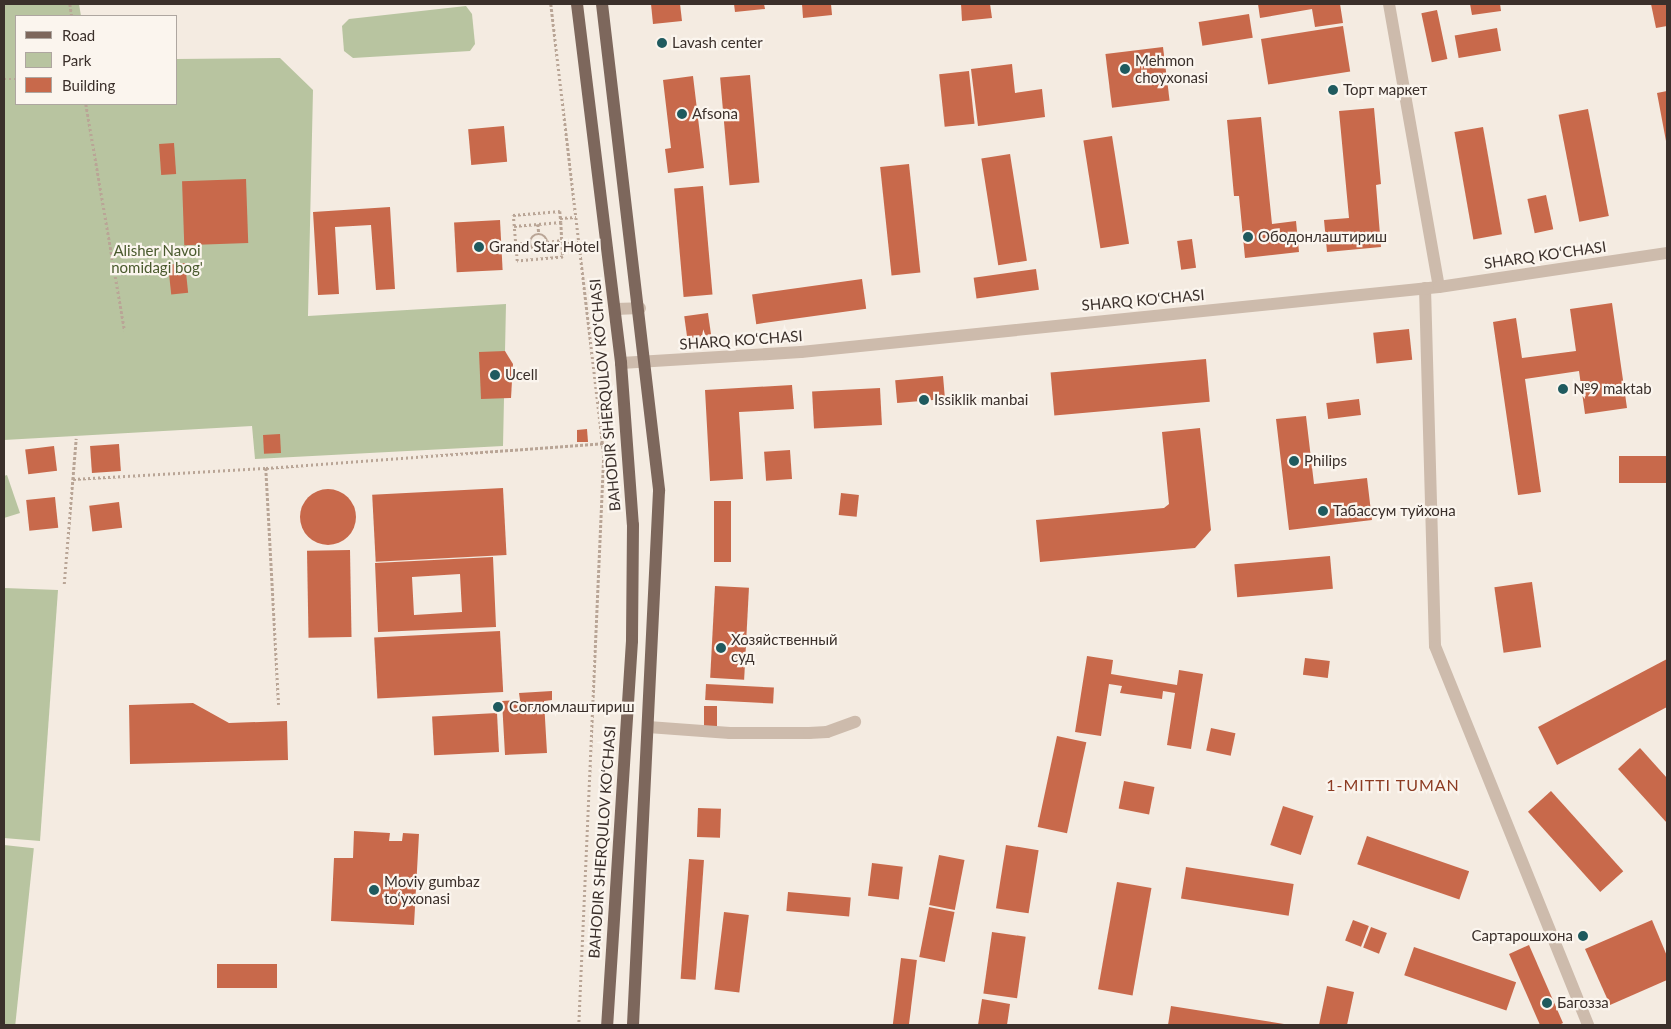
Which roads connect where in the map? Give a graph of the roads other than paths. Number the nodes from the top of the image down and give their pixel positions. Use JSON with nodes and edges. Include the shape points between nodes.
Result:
{"nodes":[{"id":1,"x":577,"y":4,"type":"edge"},
{"id":2,"x":602,"y":4,"type":"edge"},
{"id":3,"x":1390,"y":4,"type":"edge"},
{"id":4,"x":1667,"y":253,"type":"edge"},
{"id":5,"x":1439,"y":287,"type":"junction"},
{"id":6,"x":1425,"y":288,"type":"junction"},
{"id":7,"x":640,"y":308,"type":"junction"},
{"id":8,"x":615,"y":309,"type":"junction"},
{"id":9,"x":644,"y":362,"type":"junction"},
{"id":10,"x":621,"y":363,"type":"junction"},
{"id":11,"x":855,"y":722,"type":"dead end"},
{"id":12,"x":648,"y":727,"type":"junction"},
{"id":13,"x":607,"y":1025,"type":"edge"},
{"id":14,"x":633,"y":1025,"type":"edge"},
{"id":15,"x":1588,"y":1025,"type":"edge"}],
"edges":[{"from":1,"to":8,"type":"main road","name":"BAHODIR SHERQULOV KO‘CHASI"},
{"from":2,"to":7,"type":"main road"},
{"from":3,"to":5,"type":"street"},
{"from":4,"to":5,"type":"street","name":"SHARQ KO‘CHASI"},
{"from":5,"to":6,"type":"street","name":"SHARQ KO‘CHASI"},
{"from":6,"to":9,"type":"street","name":"SHARQ KO‘CHASI","via":[[801,352]]},
{"from":6,"to":15,"type":"street","via":[[1436,646]]},
{"from":7,"to":8,"type":"street"},
{"from":7,"to":9,"type":"main road"},
{"from":8,"to":10,"type":"main road","name":"BAHODIR SHERQULOV KO‘CHASI"},
{"from":9,"to":10,"type":"street","name":"SHARQ KO‘CHASI"},
{"from":9,"to":12,"type":"main road","via":[[658,491]]},
{"from":10,"to":13,"type":"main road","name":"BAHODIR SHERQULOV KO‘CHASI","via":[[633,525],[632,641]]},
{"from":11,"to":12,"type":"street","via":[[827,732],[809,733],[730,733]]},
{"from":12,"to":14,"type":"main road"}]}
